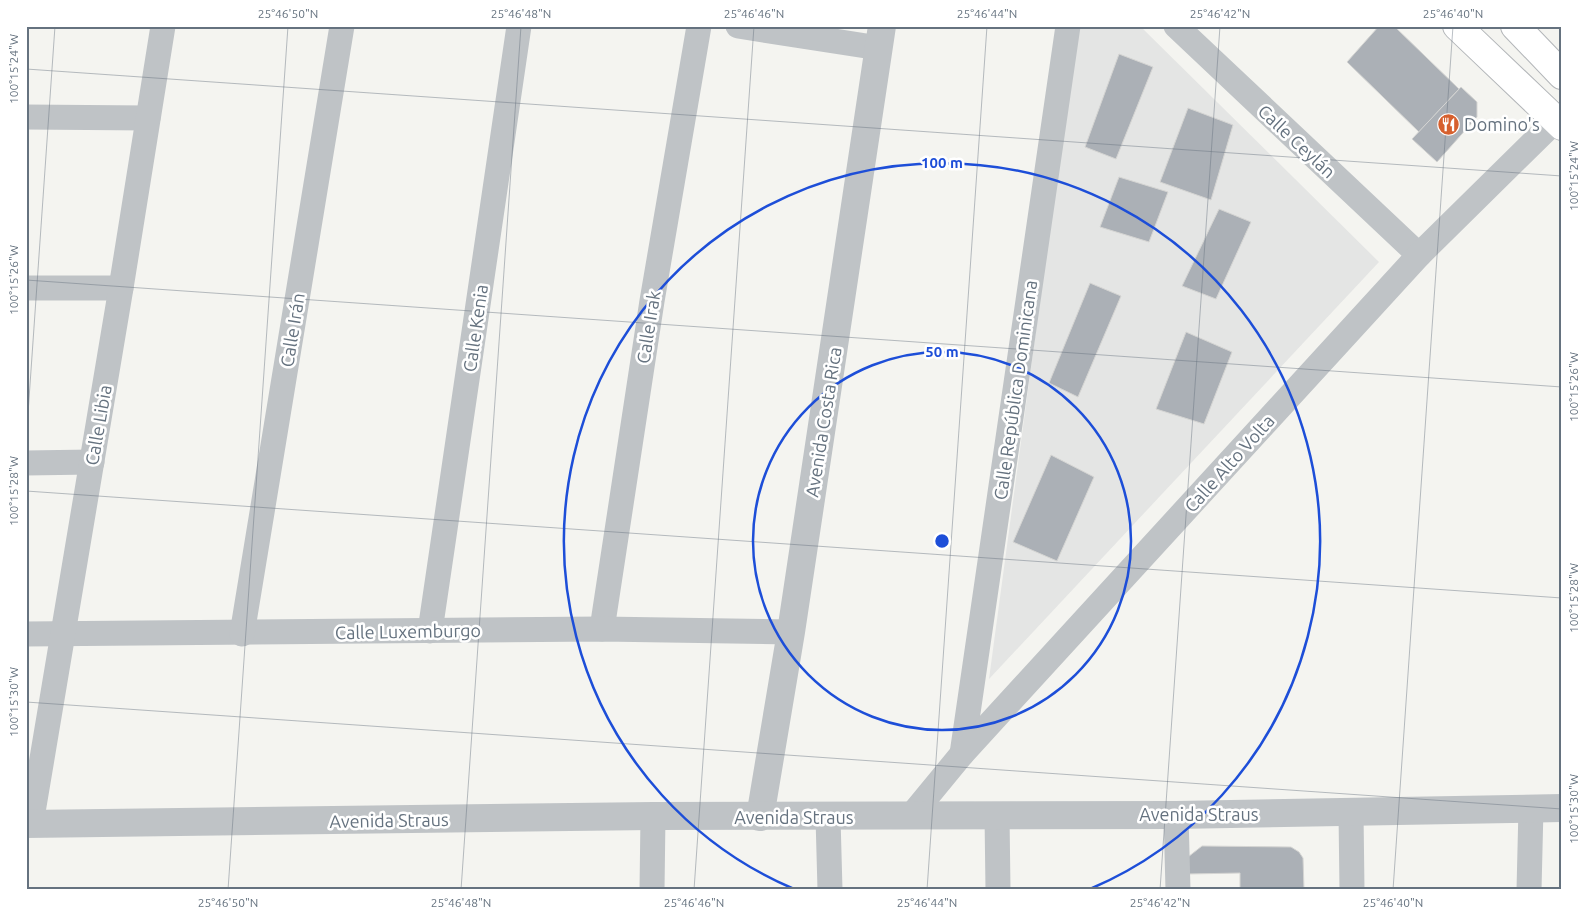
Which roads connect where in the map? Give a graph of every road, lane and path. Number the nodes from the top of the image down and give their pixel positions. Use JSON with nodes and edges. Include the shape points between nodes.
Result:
{"nodes":[{"id":1,"x":162,"y":26,"type":"edge"},
{"id":2,"x":342,"y":26,"type":"edge"},
{"id":3,"x":519,"y":26,"type":"edge"},
{"id":4,"x":699,"y":26,"type":"edge"},
{"id":5,"x":738,"y":26,"type":"edge"},
{"id":6,"x":1068,"y":26,"type":"edge"},
{"id":7,"x":1176,"y":26,"type":"edge"},
{"id":8,"x":1457,"y":26,"type":"edge"},
{"id":9,"x":1515,"y":26,"type":"edge"},
{"id":10,"x":881,"y":37,"type":"edge"},
{"id":11,"x":1562,"y":75,"type":"edge"},
{"id":12,"x":26,"y":117,"type":"edge"},
{"id":13,"x":148,"y":118,"type":"junction"},
{"id":14,"x":1559,"y":123,"type":"edge"},
{"id":15,"x":1419,"y":255,"type":"junction"},
{"id":16,"x":26,"y":288,"type":"edge"},
{"id":17,"x":121,"y":288,"type":"junction"},
{"id":18,"x":92,"y":462,"type":"junction"},
{"id":19,"x":26,"y":463,"type":"edge"},
{"id":20,"x":602,"y":629,"type":"junction"},
{"id":21,"x":430,"y":631,"type":"junction"},
{"id":22,"x":791,"y":632,"type":"junction"},
{"id":23,"x":26,"y":634,"type":"edge"},
{"id":24,"x":242,"y":634,"type":"junction"},
{"id":25,"x":64,"y":635,"type":"junction"},
{"id":26,"x":962,"y":754,"type":"junction"},
{"id":27,"x":1531,"y":808,"type":"junction"},
{"id":28,"x":1562,"y":808,"type":"edge"},
{"id":29,"x":1351,"y":813,"type":"junction"},
{"id":30,"x":997,"y":815,"type":"junction"},
{"id":31,"x":1176,"y":815,"type":"junction"},
{"id":32,"x":653,"y":816,"type":"junction"},
{"id":33,"x":911,"y":816,"type":"junction"},
{"id":34,"x":760,"y":817,"type":"junction"},
{"id":35,"x":828,"y":817,"type":"junction"},
{"id":36,"x":28,"y":824,"type":"edge"},
{"id":37,"x":652,"y":890,"type":"edge"},
{"id":38,"x":830,"y":890,"type":"edge"},
{"id":39,"x":998,"y":890,"type":"edge"},
{"id":40,"x":1178,"y":890,"type":"edge"},
{"id":41,"x":1352,"y":890,"type":"edge"},
{"id":42,"x":1529,"y":890,"type":"edge"}],
"edges":[{"from":1,"to":13,"type":"street","name":"Calle Libia"},
{"from":2,"to":24,"type":"street","name":"Calle Irán"},
{"from":3,"to":21,"type":"street","name":"Calle Kenia"},
{"from":4,"to":20,"type":"street","name":"Calle Irak","via":[[652,301]]},
{"from":5,"to":10,"type":"street"},
{"from":6,"to":26,"type":"street","name":"Calle República Dominicana"},
{"from":7,"to":15,"type":"street","name":"Calle Ceylán"},
{"from":8,"to":14,"type":"main road"},
{"from":9,"to":11,"type":"main road"},
{"from":10,"to":22,"type":"street","name":"Avenida Costa Rica"},
{"from":12,"to":13,"type":"street"},
{"from":13,"to":17,"type":"street","name":"Calle Libia"},
{"from":14,"to":15,"type":"street","name":"Calle Alto Volta"},
{"from":15,"to":26,"type":"street","name":"Calle Alto Volta"},
{"from":16,"to":17,"type":"street"},
{"from":17,"to":18,"type":"street","name":"Calle Libia"},
{"from":18,"to":19,"type":"street"},
{"from":18,"to":25,"type":"street","name":"Calle Libia"},
{"from":20,"to":21,"type":"street","name":"Calle Luxemburgo"},
{"from":20,"to":22,"type":"street","name":"Calle Luxemburgo"},
{"from":21,"to":24,"type":"street","name":"Calle Luxemburgo"},
{"from":22,"to":34,"type":"street","name":"Avenida Costa Rica"},
{"from":23,"to":25,"type":"street","name":"Calle Luxemburgo"},
{"from":24,"to":25,"type":"street","name":"Calle Luxemburgo"},
{"from":25,"to":36,"type":"street","name":"Calle Libia"},
{"from":26,"to":33,"type":"street","name":"Calle Alto Volta"},
{"from":27,"to":28,"type":"street","name":"Avenida Straus"},
{"from":27,"to":29,"type":"street","name":"Avenida Straus"},
{"from":27,"to":42,"type":"street"},
{"from":29,"to":31,"type":"street","name":"Avenida Straus"},
{"from":29,"to":41,"type":"street"},
{"from":30,"to":31,"type":"street","name":"Avenida Straus"},
{"from":30,"to":33,"type":"street","name":"Avenida Straus"},
{"from":30,"to":39,"type":"street"},
{"from":31,"to":40,"type":"street"},
{"from":32,"to":34,"type":"street","name":"Avenida Straus"},
{"from":32,"to":36,"type":"street","name":"Avenida Straus"},
{"from":32,"to":37,"type":"street"},
{"from":33,"to":35,"type":"street","name":"Avenida Straus"},
{"from":34,"to":35,"type":"street","name":"Avenida Straus"},
{"from":35,"to":38,"type":"street"}]}
